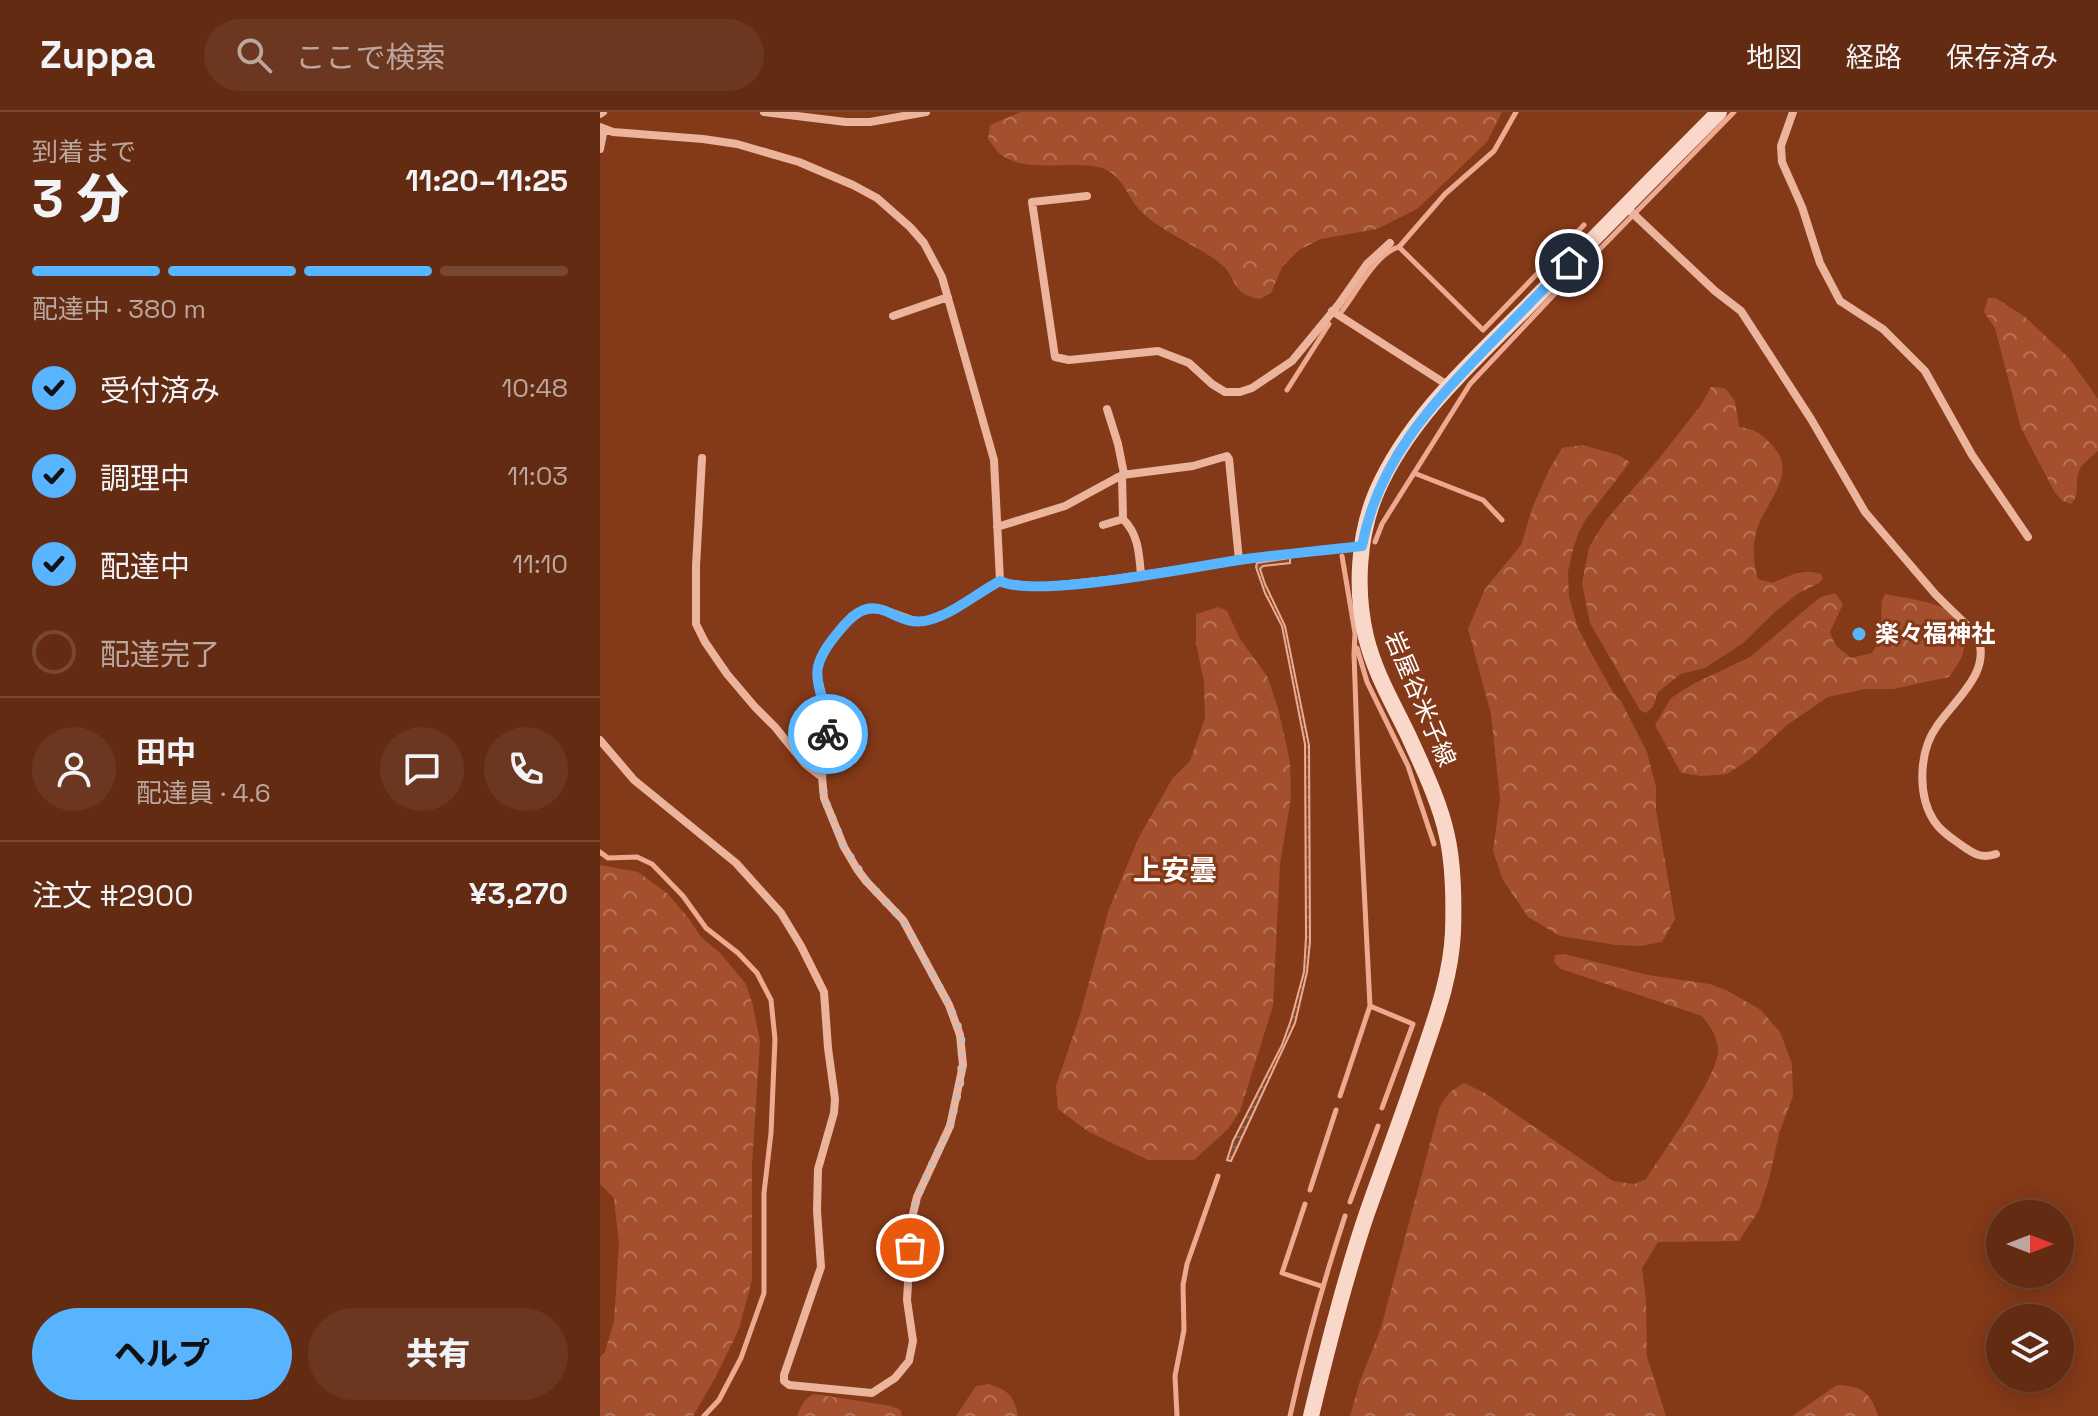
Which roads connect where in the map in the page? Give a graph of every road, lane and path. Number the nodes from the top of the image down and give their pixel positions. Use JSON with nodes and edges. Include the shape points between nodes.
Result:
{"nodes":[{"id":1,"x":764,"y":112,"type":"edge"},
{"id":2,"x":926,"y":112,"type":"edge"},
{"id":3,"x":1719,"y":112,"type":"edge"},
{"id":4,"x":1793,"y":112,"type":"edge"},
{"id":5,"x":602,"y":128,"type":"edge"},
{"id":6,"x":600,"y":149,"type":"edge"},
{"id":7,"x":1087,"y":196,"type":"dead end"},
{"id":8,"x":1625,"y":206,"type":"junction"},
{"id":9,"x":1390,"y":243,"type":"dead end"},
{"id":10,"x":948,"y":297,"type":"junction"},
{"id":11,"x":1332,"y":311,"type":"junction"},
{"id":12,"x":893,"y":316,"type":"dead end"},
{"id":13,"x":1449,"y":386,"type":"junction"},
{"id":14,"x":1107,"y":409,"type":"dead end"},
{"id":15,"x":702,"y":458,"type":"dead end"},
{"id":16,"x":1123,"y":474,"type":"junction"},
{"id":17,"x":1123,"y":519,"type":"junction"},
{"id":18,"x":1103,"y":525,"type":"dead end"},
{"id":19,"x":997,"y":527,"type":"junction"},
{"id":20,"x":2028,"y":537,"type":"dead end"},
{"id":21,"x":1362,"y":546,"type":"junction"},
{"id":22,"x":1239,"y":560,"type":"junction"},
{"id":23,"x":1141,"y":575,"type":"junction"},
{"id":24,"x":1000,"y":581,"type":"junction"},
{"id":25,"x":600,"y":740,"type":"edge"},
{"id":26,"x":822,"y":777,"type":"junction"},
{"id":27,"x":1996,"y":854,"type":"dead end"},
{"id":28,"x":1311,"y":1416,"type":"edge"}],
"edges":[{"from":1,"to":2,"type":"street","via":[[846,122]]},
{"from":3,"to":8,"type":"main road","name":"岩屋谷米子線"},
{"from":4,"to":20,"type":"street","via":[[1781,146],[1782,162],[1840,301],[1883,329],[1925,371],[1972,455]]},
{"from":5,"to":6,"type":"street"},
{"from":5,"to":10,"type":"street","via":[[737,144],[853,185],[877,198],[924,243]]},
{"from":7,"to":11,"type":"street","via":[[1032,202],[1055,357],[1158,351],[1189,363],[1225,392],[1240,392],[1292,361]]},
{"from":8,"to":13,"type":"main road","name":"岩屋谷米子線"},
{"from":8,"to":27,"type":"street","via":[[1741,311],[1865,512],[1977,635],[1980,664],[1931,736],[1924,795],[1932,819],[1945,834],[1977,856]]},
{"from":9,"to":11,"type":"street"},
{"from":10,"to":12,"type":"street"},
{"from":10,"to":19,"type":"street","via":[[994,460]]},
{"from":11,"to":13,"type":"street"},
{"from":13,"to":21,"type":"main road","name":"岩屋谷米子線","via":[[1398,451],[1377,491]]},
{"from":14,"to":16,"type":"street"},
{"from":15,"to":26,"type":"street","via":[[696,624],[727,674]]},
{"from":16,"to":17,"type":"street"},
{"from":16,"to":19,"type":"street","via":[[1065,506]]},
{"from":16,"to":22,"type":"street","via":[[1193,466],[1227,456]]},
{"from":17,"to":18,"type":"street"},
{"from":17,"to":23,"type":"street","via":[[1138,542]]},
{"from":19,"to":24,"type":"street"},
{"from":21,"to":22,"type":"street"},
{"from":21,"to":28,"type":"main road","name":"岩屋谷米子線","via":[[1365,635],[1447,836],[1454,885],[1453,936],[1446,985],[1356,1247]]},
{"from":22,"to":23,"type":"street"},
{"from":23,"to":24,"type":"street","via":[[1042,587]]},
{"from":24,"to":26,"type":"street","via":[[945,614],[920,622],[872,609],[851,617],[822,655],[817,672],[829,721]]},
{"from":25,"to":26,"type":"street","via":[[634,780],[736,863],[781,913],[824,992],[835,1099],[818,1169],[821,1267],[784,1381],[872,1393],[909,1361],[912,1218],[950,1126],[963,1050],[955,1017],[903,920],[866,881],[844,847],[824,798]]}]}
